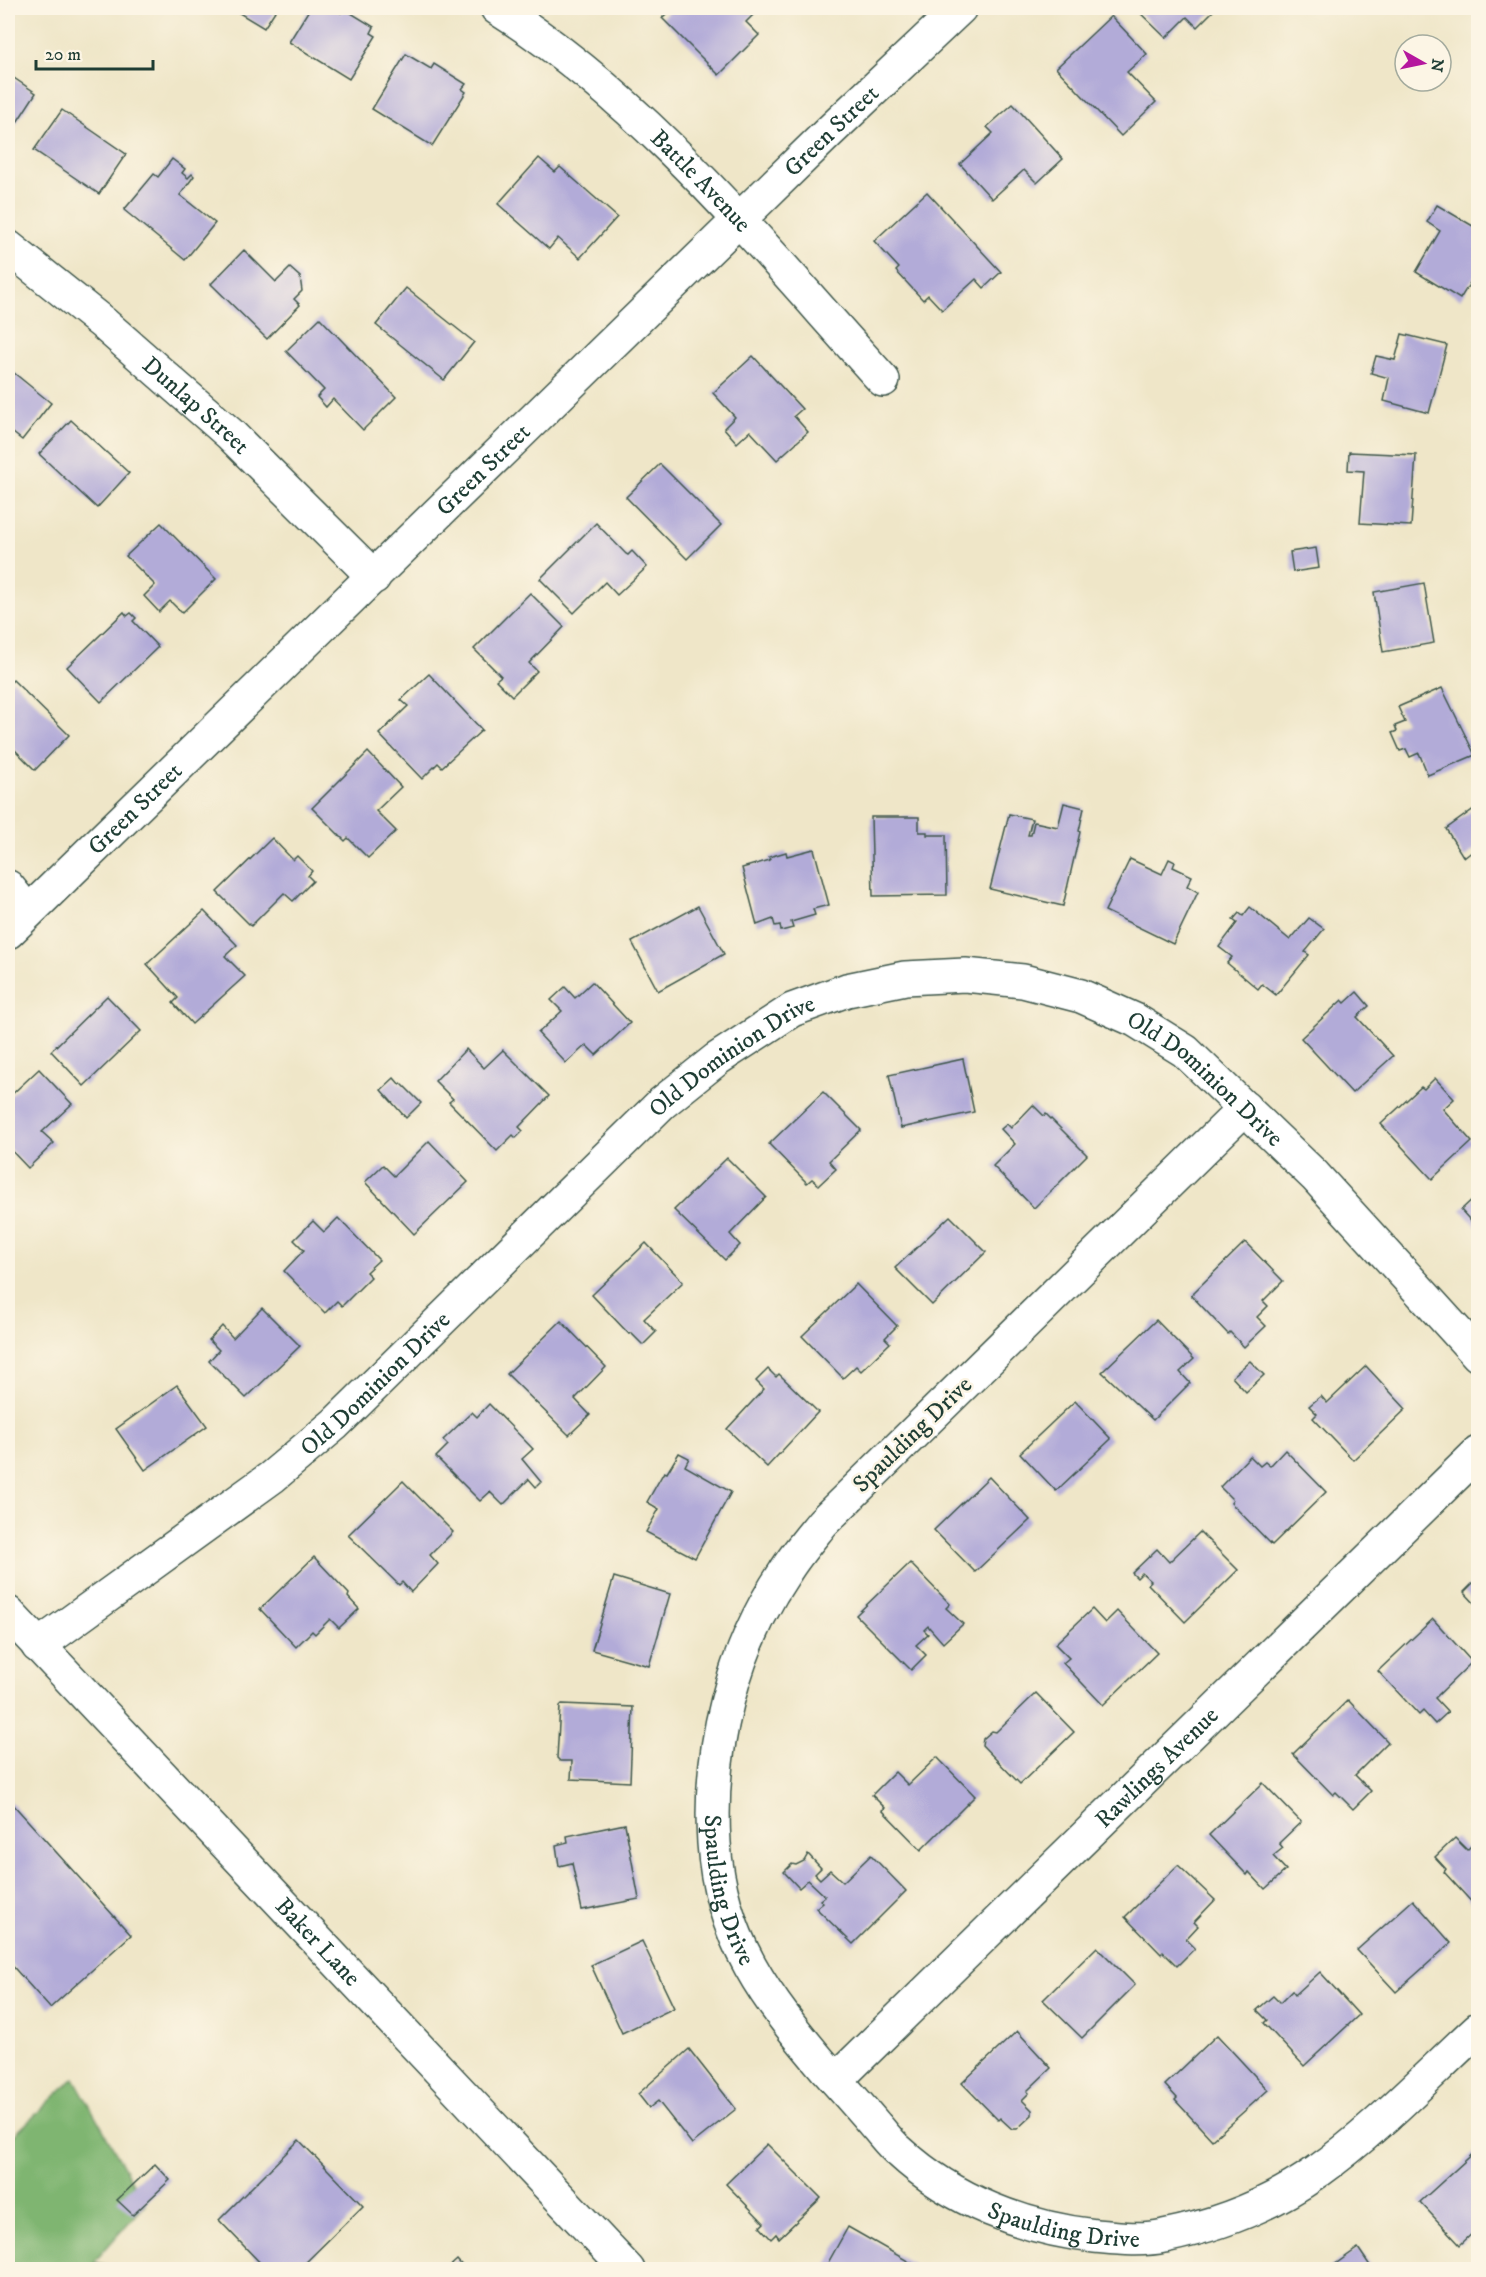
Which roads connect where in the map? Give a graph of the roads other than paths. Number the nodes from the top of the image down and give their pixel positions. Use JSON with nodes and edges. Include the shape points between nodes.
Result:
{"nodes":[{"id":1,"x":497,"y":8,"type":"edge"},
{"id":2,"x":960,"y":8,"type":"edge"},
{"id":3,"x":739,"y":221,"type":"junction"},
{"id":4,"x":8,"y":247,"type":"edge"},
{"id":5,"x":883,"y":380,"type":"dead end"},
{"id":6,"x":374,"y":577,"type":"junction"},
{"id":7,"x":8,"y":887,"type":"edge"},
{"id":8,"x":18,"y":922,"type":"edge"},
{"id":9,"x":1245,"y":1108,"type":"junction"},
{"id":10,"x":1479,"y":1355,"type":"edge"},
{"id":11,"x":1479,"y":1454,"type":"edge"},
{"id":12,"x":8,"y":1613,"type":"edge"},
{"id":13,"x":38,"y":1646,"type":"junction"},
{"id":14,"x":1479,"y":2029,"type":"edge"},
{"id":15,"x":836,"y":2080,"type":"junction"},
{"id":16,"x":628,"y":2270,"type":"edge"}],
"edges":[{"from":1,"to":3,"type":"street","name":"Battle Avenue","via":[[592,76],[669,146]]},
{"from":2,"to":3,"type":"street","name":"Green Street"},
{"from":3,"to":5,"type":"street","name":"Battle Avenue"},
{"from":3,"to":6,"type":"street","name":"Green Street"},
{"from":4,"to":6,"type":"street","name":"Dunlap Street","via":[[103,322],[230,434]]},
{"from":6,"to":8,"type":"street","name":"Green Street"},
{"from":7,"to":8,"type":"street"},
{"from":9,"to":10,"type":"street","name":"Old Dominion Drive","via":[[1315,1176]]},
{"from":9,"to":13,"type":"street","name":"Old Dominion Drive","via":[[1185,1051],[1135,1020],[1080,996],[1023,981],[965,975],[905,978],[847,990],[792,1010],[717,1059],[662,1103],[335,1424],[272,1478]]},
{"from":9,"to":15,"type":"street","name":"Spaulding Drive","via":[[823,1522],[759,1615],[735,1673],[720,1734],[714,1784],[714,1845],[723,1898],[740,1948],[766,1995]]},
{"from":11,"to":15,"type":"street","name":"Rawlings Avenue"},
{"from":12,"to":13,"type":"street","name":"Baker Lane"},
{"from":13,"to":16,"type":"street","name":"Baker Lane"},
{"from":14,"to":15,"type":"street","name":"Spaulding Drive","via":[[1353,2145],[1315,2174],[1263,2204],[1218,2222],[1160,2237],[1115,2238],[1059,2232],[1005,2216],[944,2186],[899,2152]]}]}
